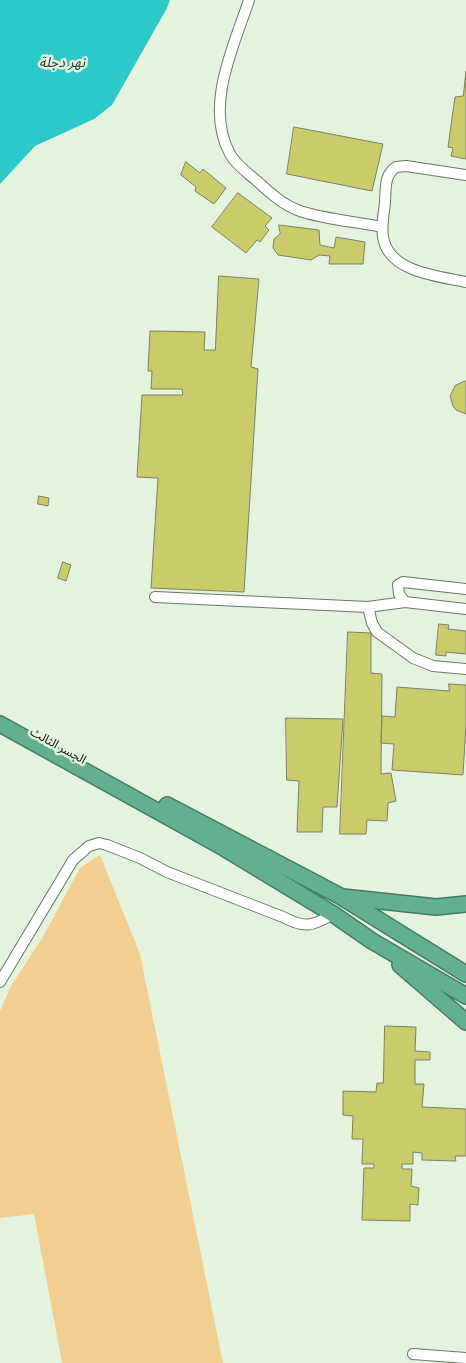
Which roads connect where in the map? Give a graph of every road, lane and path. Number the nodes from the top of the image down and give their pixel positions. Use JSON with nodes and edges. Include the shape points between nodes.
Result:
{"nodes":[{"id":1,"x":249,"y":0,"type":"edge"},
{"id":2,"x":466,"y":176,"type":"edge"},
{"id":3,"x":382,"y":226,"type":"junction"},
{"id":4,"x":466,"y":282,"type":"edge"},
{"id":5,"x":466,"y":589,"type":"edge"},
{"id":6,"x":155,"y":596,"type":"dead end"},
{"id":7,"x":405,"y":602,"type":"junction"},
{"id":8,"x":368,"y":607,"type":"junction"},
{"id":9,"x":466,"y":610,"type":"edge"},
{"id":10,"x":466,"y":669,"type":"edge"},
{"id":11,"x":0,"y":714,"type":"edge"},
{"id":12,"x":0,"y":724,"type":"edge"},
{"id":13,"x":114,"y":783,"type":"junction"},
{"id":14,"x":340,"y":896,"type":"junction"},
{"id":15,"x":466,"y":904,"type":"edge"},
{"id":16,"x":333,"y":914,"type":"junction"},
{"id":17,"x":372,"y":941,"type":"junction"},
{"id":18,"x":466,"y":974,"type":"edge"},
{"id":19,"x":0,"y":982,"type":"edge"},
{"id":20,"x":466,"y":996,"type":"edge"},
{"id":21,"x":466,"y":1022,"type":"edge"},
{"id":22,"x":413,"y":1354,"type":"dead end"},
{"id":23,"x":460,"y":1360,"type":"edge"}],
"edges":[{"from":1,"to":3,"type":"street","via":[[227,65],[221,96],[221,129],[230,154],[271,194],[291,208]]},
{"from":2,"to":3,"type":"street","via":[[396,167],[388,175]]},
{"from":3,"to":4,"type":"street","via":[[387,249],[403,266]]},
{"from":5,"to":7,"type":"street","via":[[403,582],[398,585],[399,594]]},
{"from":6,"to":8,"type":"street"},
{"from":7,"to":8,"type":"street"},
{"from":7,"to":9,"type":"street"},
{"from":8,"to":10,"type":"street","via":[[377,632],[413,658],[433,666]]},
{"from":11,"to":13,"type":"highway","name":"الجسر الثالث"},
{"from":12,"to":13,"type":"highway","name":"الجسر الثالث"},
{"from":13,"to":14,"type":"highway"},
{"from":13,"to":16,"type":"highway"},
{"from":14,"to":15,"type":"highway","via":[[436,907]]},
{"from":14,"to":18,"type":"highway"},
{"from":16,"to":17,"type":"highway"},
{"from":16,"to":19,"type":"street","via":[[319,922],[300,925],[99,843],[89,846],[73,860]]},
{"from":17,"to":20,"type":"highway"},
{"from":17,"to":21,"type":"highway"},
{"from":22,"to":23,"type":"street"}]}
